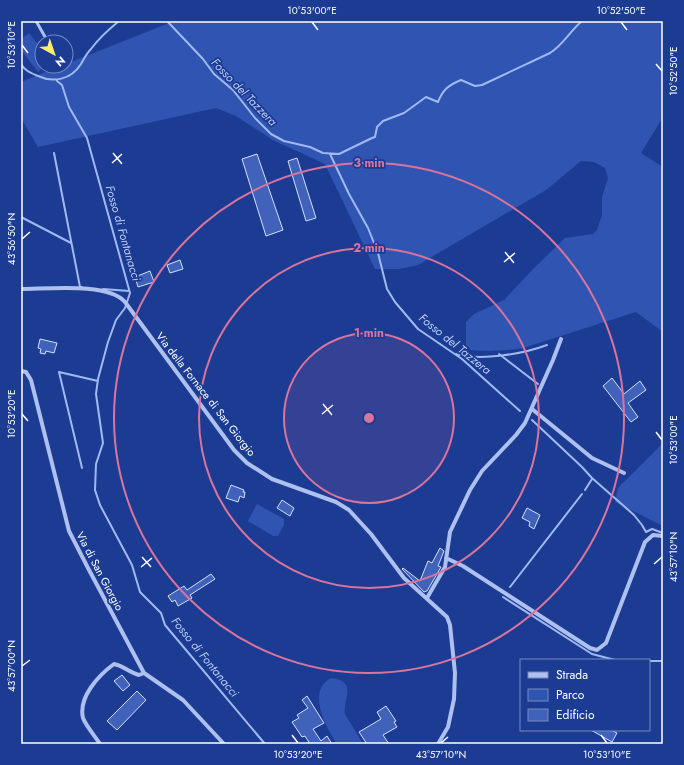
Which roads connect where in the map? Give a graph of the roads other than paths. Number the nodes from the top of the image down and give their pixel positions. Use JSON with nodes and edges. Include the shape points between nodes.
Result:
{"nodes":[{"id":1,"x":36,"y":21,"type":"edge"},
{"id":2,"x":43,"y":34,"type":"edge"},
{"id":3,"x":21,"y":289,"type":"edge"},
{"id":4,"x":561,"y":339,"type":"dead end"},
{"id":5,"x":21,"y":371,"type":"edge"},
{"id":6,"x":532,"y":409,"type":"junction"},
{"id":7,"x":624,"y":473,"type":"dead end"},
{"id":8,"x":663,"y":536,"type":"edge"},
{"id":9,"x":446,"y":558,"type":"junction"},
{"id":10,"x":427,"y":598,"type":"junction"},
{"id":11,"x":144,"y":673,"type":"junction"},
{"id":12,"x":100,"y":744,"type":"edge"},
{"id":13,"x":224,"y":744,"type":"edge"},
{"id":14,"x":438,"y":744,"type":"edge"}],
"edges":[{"from":1,"to":2,"type":"lane"},
{"from":3,"to":10,"type":"street","name":"Via della Fornace di San Giorgio","via":[[98,290],[120,297],[242,458],[257,471],[272,479],[345,507],[364,526],[404,578]]},
{"from":4,"to":6,"type":"street"},
{"from":5,"to":11,"type":"street","name":"Via di San Giorgio","via":[[26,372],[31,380],[69,531]]},
{"from":6,"to":7,"type":"street","via":[[592,458]]},
{"from":6,"to":9,"type":"street","via":[[521,430],[482,471],[473,485],[450,532]]},
{"from":8,"to":9,"type":"street","via":[[653,535],[645,542],[606,643],[597,650],[590,648],[463,566]]},
{"from":9,"to":10,"type":"street","via":[[442,573]]},
{"from":10,"to":14,"type":"street","name":"Via della Fornace di San Giorgio","via":[[448,619],[455,673],[451,715],[445,734]]},
{"from":11,"to":12,"type":"street","via":[[131,673],[114,664],[102,673],[85,698],[83,718]]},
{"from":11,"to":13,"type":"street","name":"Via di San Giorgio","via":[[183,700]]}]}
